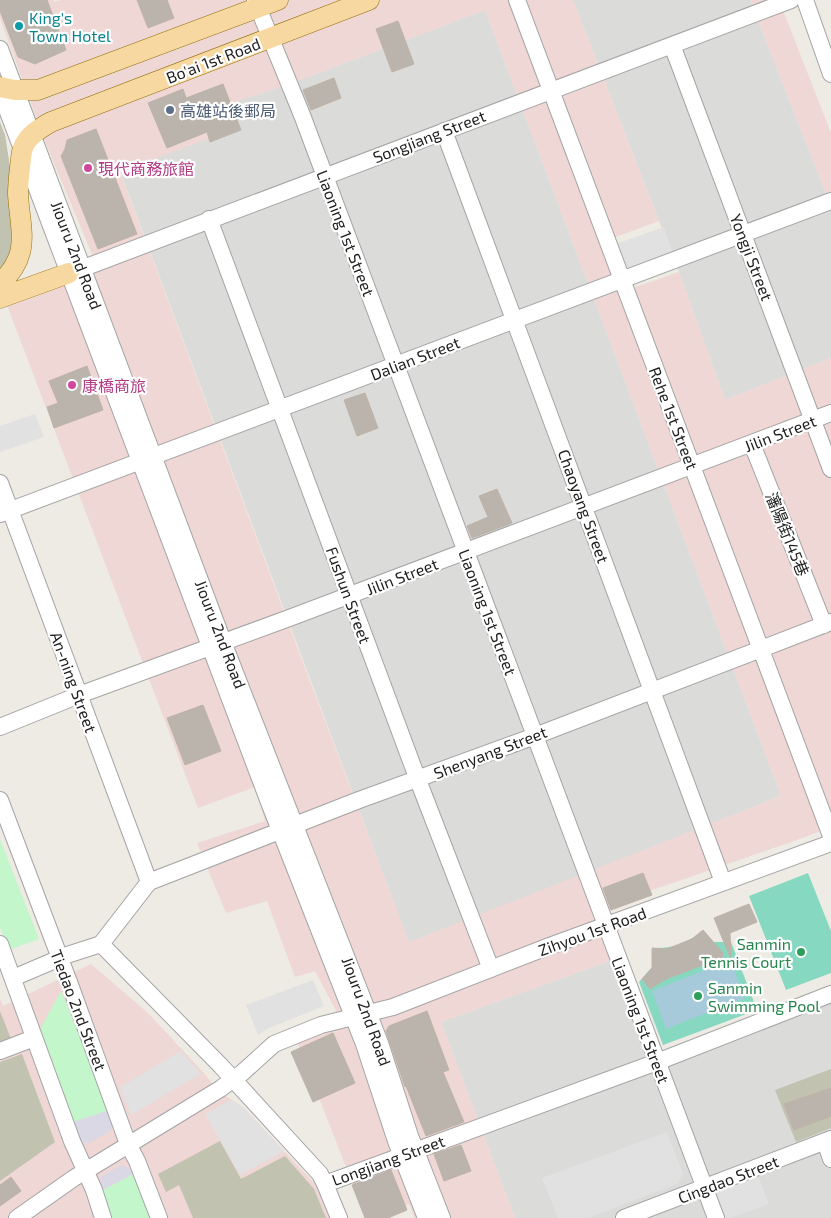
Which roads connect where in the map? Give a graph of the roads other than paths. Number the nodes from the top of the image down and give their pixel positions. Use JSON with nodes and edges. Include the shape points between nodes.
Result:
{"nodes":[{"id":1,"x":278,"y":0,"type":"edge"},
{"id":2,"x":369,"y":0,"type":"edge"},
{"id":3,"x":517,"y":0,"type":"edge"},
{"id":4,"x":791,"y":0,"type":"edge"},
{"id":5,"x":805,"y":0,"type":"edge"},
{"id":6,"x":256,"y":4,"type":"edge"},
{"id":7,"x":271,"y":38,"type":"junction"},
{"id":8,"x":672,"y":45,"type":"junction"},
{"id":9,"x":0,"y":49,"type":"edge"},
{"id":10,"x":831,"y":74,"type":"edge"},
{"id":11,"x":5,"y":89,"type":"edge"},
{"id":12,"x":551,"y":90,"type":"junction"},
{"id":13,"x":444,"y":131,"type":"junction"},
{"id":14,"x":27,"y":142,"type":"junction"},
{"id":15,"x":324,"y":176,"type":"junction"},
{"id":16,"x":831,"y":201,"type":"edge"},
{"id":17,"x":209,"y":219,"type":"junction"},
{"id":18,"x":744,"y":234,"type":"junction"},
{"id":19,"x":76,"y":270,"type":"junction"},
{"id":20,"x":622,"y":280,"type":"junction"},
{"id":21,"x":0,"y":284,"type":"edge"},
{"id":22,"x":0,"y":298,"type":"edge"},
{"id":23,"x":514,"y":320,"type":"junction"},
{"id":24,"x":396,"y":365,"type":"junction"},
{"id":25,"x":280,"y":409,"type":"junction"},
{"id":26,"x":831,"y":413,"type":"edge"},
{"id":27,"x":814,"y":420,"type":"junction"},
{"id":28,"x":752,"y":444,"type":"junction"},
{"id":29,"x":146,"y":459,"type":"junction"},
{"id":30,"x":692,"y":466,"type":"junction"},
{"id":31,"x":831,"y":469,"type":"edge"},
{"id":32,"x":0,"y":483,"type":"edge"},
{"id":33,"x":584,"y":507,"type":"junction"},
{"id":34,"x":5,"y":512,"type":"edge"},
{"id":35,"x":466,"y":552,"type":"junction"},
{"id":36,"x":349,"y":596,"type":"junction"},
{"id":37,"x":828,"y":624,"type":"edge"},
{"id":38,"x":217,"y":644,"type":"junction"},
{"id":39,"x":761,"y":649,"type":"junction"},
{"id":40,"x":652,"y":690,"type":"junction"},
{"id":41,"x":80,"y":695,"type":"junction"},
{"id":42,"x":0,"y":727,"type":"edge"},
{"id":43,"x":535,"y":736,"type":"junction"},
{"id":44,"x":418,"y":780,"type":"junction"},
{"id":45,"x":0,"y":800,"type":"edge"},
{"id":46,"x":288,"y":829,"type":"junction"},
{"id":47,"x":831,"y":836,"type":"edge"},
{"id":48,"x":831,"y":843,"type":"edge"},
{"id":49,"x":149,"y":882,"type":"junction"},
{"id":50,"x":723,"y":882,"type":"junction"},
{"id":51,"x":607,"y":926,"type":"junction"},
{"id":52,"x":0,"y":944,"type":"edge"},
{"id":53,"x":101,"y":944,"type":"junction"},
{"id":54,"x":60,"y":958,"type":"junction"},
{"id":55,"x":491,"y":969,"type":"junction"},
{"id":56,"x":13,"y":978,"type":"junction"},
{"id":57,"x":831,"y":994,"type":"edge"},
{"id":58,"x":361,"y":1015,"type":"junction"},
{"id":59,"x":34,"y":1038,"type":"junction"},
{"id":60,"x":0,"y":1051,"type":"edge"},
{"id":61,"x":657,"y":1062,"type":"junction"},
{"id":62,"x":232,"y":1079,"type":"junction"},
{"id":63,"x":828,"y":1140,"type":"edge"},
{"id":64,"x":128,"y":1144,"type":"junction"},
{"id":65,"x":409,"y":1153,"type":"junction"},
{"id":66,"x":831,"y":1159,"type":"edge"},
{"id":67,"x":85,"y":1172,"type":"junction"},
{"id":68,"x":325,"y":1184,"type":"junction"},
{"id":69,"x":704,"y":1188,"type":"junction"},
{"id":70,"x":17,"y":1218,"type":"edge"},
{"id":71,"x":103,"y":1218,"type":"edge"},
{"id":72,"x":159,"y":1218,"type":"edge"},
{"id":73,"x":339,"y":1218,"type":"edge"},
{"id":74,"x":426,"y":1218,"type":"edge"},
{"id":75,"x":442,"y":1218,"type":"edge"},
{"id":76,"x":624,"y":1218,"type":"edge"},
{"id":77,"x":716,"y":1218,"type":"edge"}],
"edges":[{"from":1,"to":6,"type":"main road","name":"Bo'ai 1st Road"},
{"from":2,"to":7,"type":"main road","name":"Bo'ai 1st Road"},
{"from":3,"to":12,"type":"street","name":"Rehe 1st Street"},
{"from":4,"to":8,"type":"street","name":"Songjiang Street"},
{"from":5,"to":10,"type":"street"},
{"from":6,"to":7,"type":"street","name":"Liaoning 1st Street"},
{"from":6,"to":11,"type":"main road","name":"Bo'ai 1st Road","via":[[38,90]]},
{"from":7,"to":14,"type":"main road","name":"Bo'ai 1st Road","via":[[57,120]]},
{"from":7,"to":15,"type":"street","name":"Liaoning 1st Street"},
{"from":8,"to":12,"type":"street","name":"Songjiang Street"},
{"from":8,"to":18,"type":"street","name":"Yongji Street"},
{"from":9,"to":11,"type":"street","name":"Jiouru 2nd Road"},
{"from":11,"to":14,"type":"street","name":"Jiouru 2nd Road"},
{"from":12,"to":13,"type":"street","name":"Songjiang Street"},
{"from":12,"to":20,"type":"street","name":"Rehe 1st Street"},
{"from":13,"to":15,"type":"street","name":"Songjiang Street"},
{"from":13,"to":23,"type":"street","name":"Chaoyang Street"},
{"from":14,"to":19,"type":"street","name":"Jiouru 2nd Road"},
{"from":14,"to":21,"type":"main road","via":[[18,191],[21,246],[15,265]]},
{"from":15,"to":17,"type":"street","name":"Songjiang Street"},
{"from":15,"to":24,"type":"street","name":"Liaoning 1st Street"},
{"from":16,"to":18,"type":"street","name":"Dalian Street"},
{"from":17,"to":19,"type":"street","name":"Songjiang Street"},
{"from":17,"to":25,"type":"street","name":"Fushun Street"},
{"from":18,"to":20,"type":"street","name":"Dalian Street"},
{"from":18,"to":27,"type":"street","name":"Yongji Street"},
{"from":19,"to":22,"type":"main road"},
{"from":19,"to":29,"type":"street","name":"Jiouru 2nd Road"},
{"from":20,"to":23,"type":"street","name":"Dalian Street"},
{"from":20,"to":30,"type":"street","name":"Rehe 1st Street"},
{"from":23,"to":24,"type":"street","name":"Dalian Street"},
{"from":23,"to":33,"type":"street","name":"Chaoyang Street"},
{"from":24,"to":25,"type":"street","name":"Dalian Street"},
{"from":24,"to":35,"type":"street","name":"Liaoning 1st Street"},
{"from":25,"to":29,"type":"street","name":"Dalian Street"},
{"from":25,"to":36,"type":"street","name":"Fushun Street"},
{"from":26,"to":27,"type":"street","name":"Jilin Street"},
{"from":27,"to":28,"type":"street","name":"Jilin Street"},
{"from":27,"to":31,"type":"street","name":"Yongji Street"},
{"from":28,"to":30,"type":"street","name":"Jilin Street"},
{"from":28,"to":37,"type":"street","name":"瀋陽街145巷"},
{"from":29,"to":34,"type":"street","name":"Dalian Street"},
{"from":29,"to":38,"type":"street","name":"Jiouru 2nd Road"},
{"from":30,"to":33,"type":"street","name":"Jilin Street"},
{"from":30,"to":39,"type":"street","name":"Rehe 1st Street"},
{"from":32,"to":34,"type":"street","name":"An-ning Street"},
{"from":33,"to":35,"type":"street","name":"Jilin Street"},
{"from":33,"to":40,"type":"street","name":"Chaoyang Street"},
{"from":34,"to":41,"type":"street","name":"An-ning Street"},
{"from":35,"to":36,"type":"street","name":"Jilin Street"},
{"from":35,"to":43,"type":"street","name":"Liaoning 1st Street"},
{"from":36,"to":38,"type":"street","name":"Jilin Street"},
{"from":36,"to":44,"type":"street","name":"Fushun Street"},
{"from":37,"to":39,"type":"street","name":"Shenyang Street"},
{"from":38,"to":41,"type":"street","name":"Jilin Street"},
{"from":38,"to":46,"type":"street","name":"Jiouru 2nd Road"},
{"from":39,"to":40,"type":"street","name":"Shenyang Street"},
{"from":39,"to":47,"type":"street","name":"Rehe 1st Street"},
{"from":40,"to":43,"type":"street","name":"Shenyang Street"},
{"from":40,"to":50,"type":"street","name":"Chaoyang Street"},
{"from":41,"to":42,"type":"street","name":"Jilin Street"},
{"from":41,"to":49,"type":"street","name":"An-ning Street"},
{"from":43,"to":44,"type":"street","name":"Shenyang Street"},
{"from":43,"to":51,"type":"street","name":"Liaoning 1st Street"},
{"from":44,"to":46,"type":"street","name":"Shenyang Street"},
{"from":44,"to":55,"type":"street","name":"Fushun Street"},
{"from":45,"to":54,"type":"street","name":"Tiedao 2nd Street"},
{"from":46,"to":49,"type":"street","name":"Shenyang Street"},
{"from":46,"to":58,"type":"street","name":"Jiouru 2nd Road"},
{"from":48,"to":50,"type":"street","name":"Zihyou 1st Road"},
{"from":49,"to":53,"type":"street"},
{"from":50,"to":51,"type":"street","name":"Zihyou 1st Road"},
{"from":51,"to":55,"type":"street","name":"Zihyou 1st Road"},
{"from":51,"to":61,"type":"street","name":"Liaoning 1st Street"},
{"from":52,"to":56,"type":"street"},
{"from":53,"to":54,"type":"street"},
{"from":53,"to":62,"type":"street","name":"Longjiang Street"},
{"from":54,"to":56,"type":"street"},
{"from":54,"to":64,"type":"street","name":"Tiedao 2nd Street"},
{"from":55,"to":58,"type":"street","name":"Zihyou 1st Road","via":[[393,1007]]},
{"from":56,"to":59,"type":"street"},
{"from":57,"to":61,"type":"street","name":"Longjiang Street"},
{"from":58,"to":62,"type":"street","name":"Zihyou 1st Road","via":[[322,1025],[274,1044]]},
{"from":58,"to":65,"type":"street","name":"Jiouru 2nd Road"},
{"from":59,"to":60,"type":"street"},
{"from":59,"to":67,"type":"street"},
{"from":61,"to":65,"type":"street","name":"Longjiang Street"},
{"from":61,"to":69,"type":"street","name":"Liaoning 1st Street"},
{"from":62,"to":64,"type":"street","name":"Zihyou 1st Road"},
{"from":62,"to":68,"type":"street","name":"Longjiang Street","via":[[320,1174]]},
{"from":63,"to":66,"type":"street"},
{"from":63,"to":69,"type":"street","name":"Cingdao Street"},
{"from":64,"to":67,"type":"street","name":"Zihyou 1st Road"},
{"from":64,"to":72,"type":"street","name":"Tiedao 2nd Street","via":[[138,1161]]},
{"from":65,"to":68,"type":"street","name":"Longjiang Street"},
{"from":65,"to":74,"type":"street","name":"Jiouru 2nd Road"},
{"from":65,"to":75,"type":"street","name":"Jiouru 2nd Road"},
{"from":67,"to":70,"type":"street","name":"Zihyou 1st Road"},
{"from":67,"to":71,"type":"street"},
{"from":68,"to":73,"type":"street"},
{"from":69,"to":76,"type":"street","name":"Cingdao Street"},
{"from":69,"to":77,"type":"street","name":"Liaoning 1st Street"}]}
